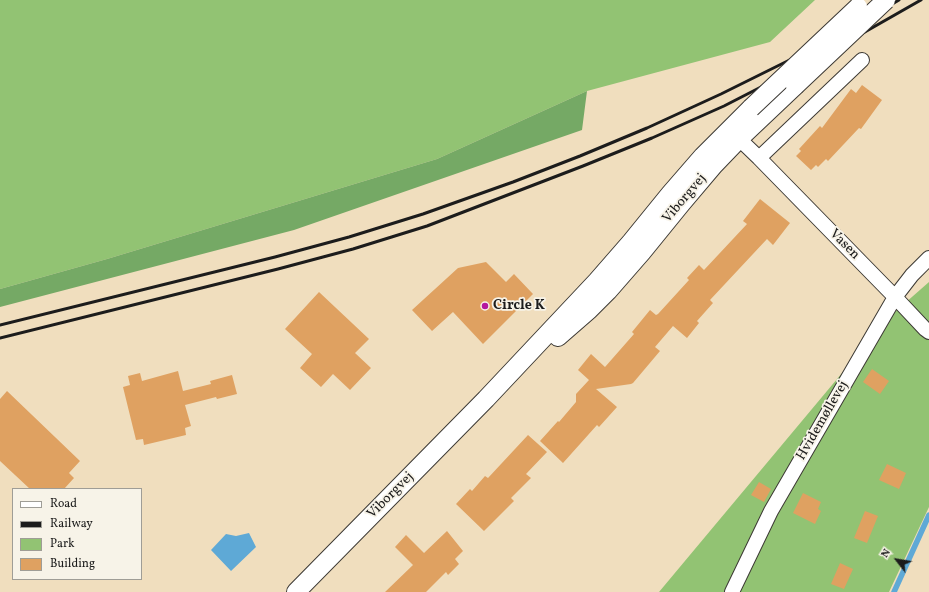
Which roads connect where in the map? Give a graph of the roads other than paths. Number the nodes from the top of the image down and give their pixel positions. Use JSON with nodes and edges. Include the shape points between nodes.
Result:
{"nodes":[{"id":1,"x":886,"y":0,"type":"edge"},
{"id":2,"x":861,"y":4,"type":"edge"},
{"id":3,"x":862,"y":60,"type":"dead end"},
{"id":4,"x":734,"y":134,"type":"junction"},
{"id":5,"x":759,"y":158,"type":"junction"},
{"id":6,"x":929,"y":258,"type":"edge"},
{"id":7,"x":895,"y":297,"type":"junction"},
{"id":8,"x":929,"y":332,"type":"edge"},
{"id":9,"x":296,"y":592,"type":"edge"},
{"id":10,"x":732,"y":592,"type":"edge"}],
"edges":[{"from":1,"to":4,"type":"street","name":"Viborgvej","bridge":true,"via":[[795,86]]},
{"from":2,"to":4,"type":"street","name":"Viborgvej","bridge":true,"via":[[751,108]]},
{"from":3,"to":5,"type":"street"},
{"from":4,"to":5,"type":"street","name":"Vasen"},
{"from":4,"to":9,"type":"street","name":"Viborgvej","via":[[703,156],[597,281],[486,399]]},
{"from":5,"to":7,"type":"street","name":"Vasen"},
{"from":6,"to":7,"type":"street","name":"Hvidemøllevej"},
{"from":7,"to":8,"type":"street","name":"Vasen"},
{"from":7,"to":10,"type":"street","name":"Hvidemøllevej","via":[[771,511]]}]}
